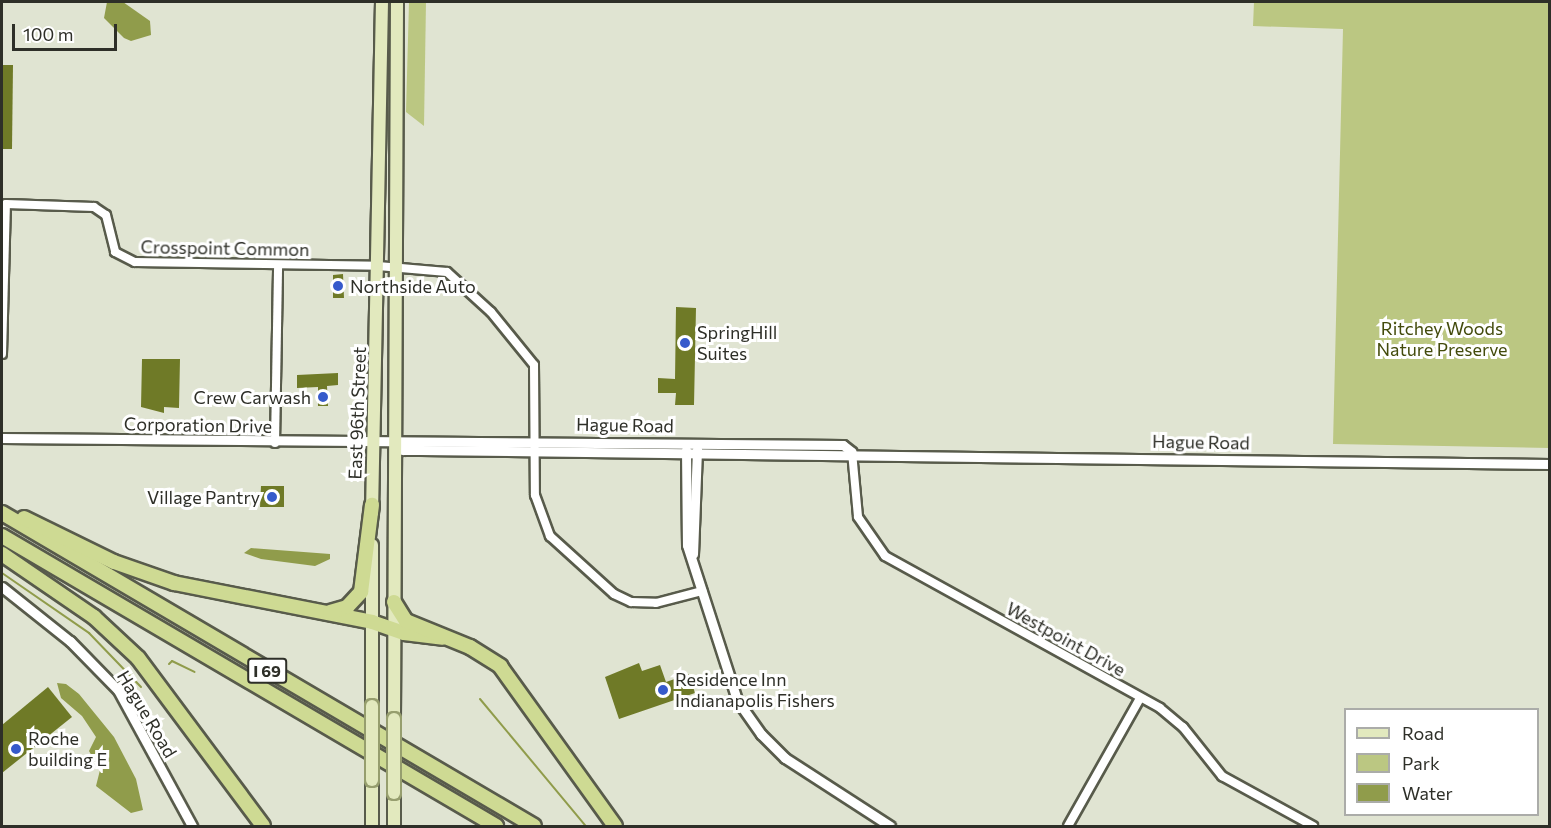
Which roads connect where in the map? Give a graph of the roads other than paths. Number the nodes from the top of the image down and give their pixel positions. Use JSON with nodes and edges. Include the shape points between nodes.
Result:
{"nodes":[{"id":1,"x":382,"y":2,"type":"edge"},
{"id":2,"x":388,"y":2,"type":"edge"},
{"id":3,"x":396,"y":2,"type":"edge"},
{"id":4,"x":396,"y":15,"type":"junction"},
{"id":5,"x":380,"y":148,"type":"junction"},
{"id":6,"x":394,"y":195,"type":"junction"},
{"id":7,"x":279,"y":265,"type":"junction"},
{"id":8,"x":378,"y":266,"type":"junction"},
{"id":9,"x":396,"y":266,"type":"junction"},
{"id":10,"x":2,"y":354,"type":"edge"},
{"id":11,"x":2,"y":438,"type":"edge"},
{"id":12,"x":536,"y":441,"type":"junction"},
{"id":13,"x":275,"y":443,"type":"junction"},
{"id":14,"x":686,"y":443,"type":"junction"},
{"id":15,"x":698,"y":443,"type":"junction"},
{"id":16,"x":375,"y":444,"type":"junction"},
{"id":17,"x":396,"y":444,"type":"junction"},
{"id":18,"x":536,"y":452,"type":"junction"},
{"id":19,"x":852,"y":452,"type":"junction"},
{"id":20,"x":686,"y":455,"type":"junction"},
{"id":21,"x":697,"y":455,"type":"junction"},
{"id":22,"x":1550,"y":464,"type":"edge"},
{"id":23,"x":372,"y":505,"type":"junction"},
{"id":24,"x":2,"y":508,"type":"edge"},
{"id":25,"x":2,"y":513,"type":"edge"},
{"id":26,"x":2,"y":536,"type":"edge"},
{"id":27,"x":2,"y":554,"type":"edge"},
{"id":28,"x":693,"y":554,"type":"junction"},
{"id":29,"x":2,"y":587,"type":"edge"},
{"id":30,"x":702,"y":591,"type":"junction"},
{"id":31,"x":394,"y":602,"type":"junction"},
{"id":32,"x":322,"y":611,"type":"junction"},
{"id":33,"x":372,"y":622,"type":"junction"},
{"id":34,"x":394,"y":630,"type":"junction"},
{"id":35,"x":443,"y":638,"type":"junction"},
{"id":36,"x":1140,"y":698,"type":"junction"},
{"id":37,"x":192,"y":826,"type":"edge"},
{"id":38,"x":263,"y":826,"type":"edge"},
{"id":39,"x":372,"y":826,"type":"edge"},
{"id":40,"x":394,"y":826,"type":"edge"},
{"id":41,"x":496,"y":826,"type":"edge"},
{"id":42,"x":534,"y":826,"type":"edge"},
{"id":43,"x":615,"y":826,"type":"edge"},
{"id":44,"x":890,"y":826,"type":"edge"},
{"id":45,"x":1068,"y":826,"type":"edge"},
{"id":46,"x":1313,"y":826,"type":"edge"}],
"edges":[{"from":1,"to":5,"type":"main road","name":"East 96th Street"},
{"from":2,"to":4,"type":"main road","via":[[389,12]]},
{"from":3,"to":4,"type":"main road","name":"East 96th Street"},
{"from":4,"to":6,"type":"main road","name":"East 96th Street"},
{"from":5,"to":6,"type":"main road","via":[[387,152]]},
{"from":5,"to":8,"type":"main road","name":"East 96th Street"},
{"from":6,"to":9,"type":"main road","name":"East 96th Street"},
{"from":7,"to":8,"type":"street","name":"Crosspoint Common"},
{"from":7,"to":10,"type":"street","name":"Crosspoint Common","via":[[135,262],[115,252],[106,215],[94,207],[6,204]]},
{"from":7,"to":13,"type":"street"},
{"from":8,"to":9,"type":"street","name":"Crosspoint Common"},
{"from":8,"to":16,"type":"main road","name":"East 96th Street"},
{"from":9,"to":12,"type":"street","name":"Crosspoint Common","via":[[447,272],[528,352],[537,374]]},
{"from":9,"to":17,"type":"main road","name":"East 96th Street"},
{"from":11,"to":13,"type":"street","name":"Corporation Drive"},
{"from":12,"to":14,"type":"street","name":"Hague Road"},
{"from":12,"to":17,"type":"street","name":"Hague Road","via":[[402,439]]},
{"from":12,"to":18,"type":"street","name":"Crosspoint Common"},
{"from":13,"to":16,"type":"street","name":"Corporation Drive"},
{"from":14,"to":15,"type":"street","name":"Hague Road"},
{"from":14,"to":20,"type":"street"},
{"from":15,"to":19,"type":"street","name":"Hague Road","via":[[843,445]]},
{"from":15,"to":21,"type":"street"},
{"from":16,"to":17,"type":"street","name":"Corporation Drive"},
{"from":16,"to":23,"type":"main road","name":"East 96th Street"},
{"from":17,"to":18,"type":"street","name":"Hague Road","via":[[403,450]]},
{"from":17,"to":31,"type":"main road","name":"East 96th Street"},
{"from":18,"to":20,"type":"street","name":"Hague Road"},
{"from":18,"to":30,"type":"street","name":"Crosspoint Common","via":[[536,500],[545,528],[614,594],[644,604]]},
{"from":19,"to":21,"type":"street","name":"Hague Road","via":[[844,457]]},
{"from":19,"to":22,"type":"street","name":"Hague Road"},
{"from":19,"to":36,"type":"street","name":"Westpoint Drive","via":[[858,517],[885,556]]},
{"from":20,"to":21,"type":"street","name":"Hague Road"},
{"from":20,"to":28,"type":"street","via":[[686,539]]},
{"from":21,"to":28,"type":"street"},
{"from":23,"to":32,"type":"highway","via":[[361,592],[344,609]]},
{"from":23,"to":33,"type":"main road","name":"East 96th Street"},
{"from":24,"to":32,"type":"highway","via":[[161,579]]},
{"from":25,"to":42,"type":"highway","number":"I 69"},
{"from":26,"to":41,"type":"highway","number":"I 69"},
{"from":27,"to":38,"type":"highway","via":[[94,616],[138,658]]},
{"from":28,"to":30,"type":"street"},
{"from":29,"to":37,"type":"street","name":"Hague Road","via":[[65,637],[118,690]]},
{"from":30,"to":44,"type":"street","via":[[733,691],[761,734],[800,769]]},
{"from":31,"to":34,"type":"main road","name":"East 96th Street"},
{"from":31,"to":35,"type":"highway","via":[[406,621]]},
{"from":32,"to":33,"type":"highway"},
{"from":33,"to":34,"type":"highway"},
{"from":33,"to":39,"type":"main road","name":"East 96th Street","bridge":true},
{"from":34,"to":35,"type":"highway"},
{"from":34,"to":40,"type":"main road","name":"East 96th Street","bridge":true},
{"from":35,"to":43,"type":"highway","via":[[488,657],[513,679]]},
{"from":36,"to":45,"type":"street"},
{"from":36,"to":46,"type":"street","name":"Westpoint Drive","via":[[1173,717],[1222,776]]}]}
